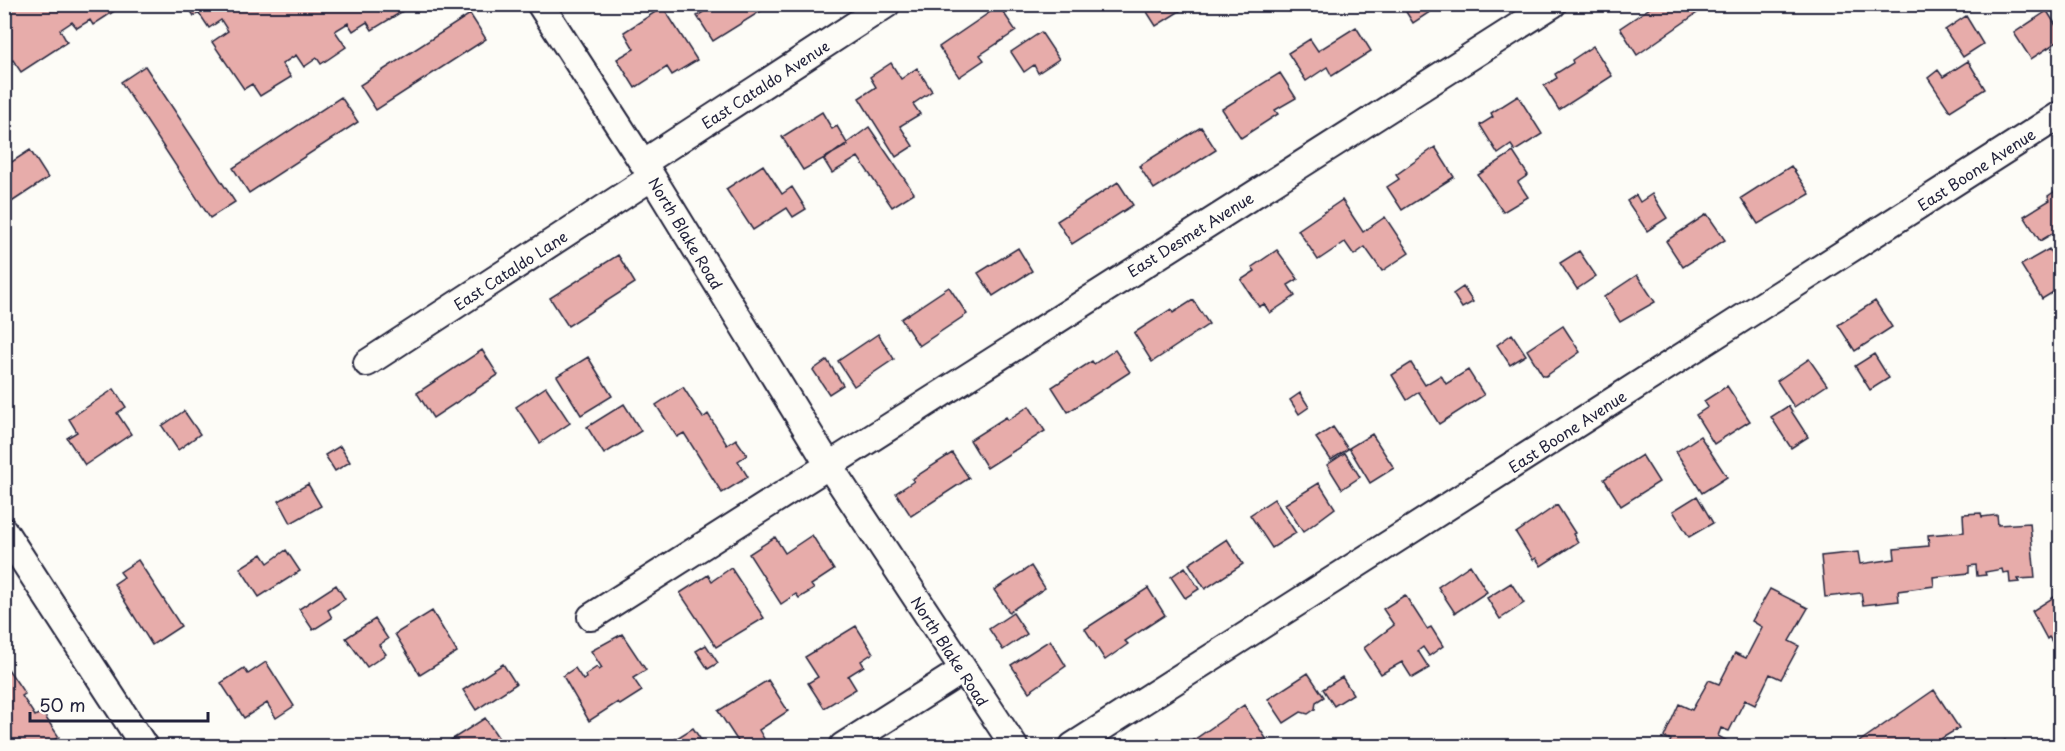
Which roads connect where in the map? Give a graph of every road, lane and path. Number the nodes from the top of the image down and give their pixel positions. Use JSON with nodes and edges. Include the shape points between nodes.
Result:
{"nodes":[{"id":1,"x":540,"y":4,"type":"edge"},
{"id":2,"x":887,"y":4,"type":"edge"},
{"id":3,"x":1553,"y":4,"type":"edge"},
{"id":4,"x":2061,"y":115,"type":"edge"},
{"id":5,"x":647,"y":170,"type":"junction"},
{"id":6,"x":367,"y":363,"type":"dead end"},
{"id":7,"x":828,"y":464,"type":"junction"},
{"id":8,"x":4,"y":531,"type":"edge"},
{"id":9,"x":591,"y":617,"type":"dead end"},
{"id":10,"x":963,"y":670,"type":"junction"},
{"id":11,"x":144,"y":747,"type":"edge"},
{"id":12,"x":843,"y":747,"type":"edge"},
{"id":13,"x":1014,"y":747,"type":"edge"},
{"id":14,"x":1073,"y":747,"type":"edge"}],
"edges":[{"from":1,"to":5,"type":"street","name":"North Blake Road"},
{"from":2,"to":5,"type":"street","name":"East Cataldo Avenue"},
{"from":3,"to":7,"type":"street","name":"East Desmet Avenue"},
{"from":4,"to":14,"type":"street","name":"East Boone Avenue"},
{"from":5,"to":6,"type":"street","name":"East Cataldo Lane"},
{"from":5,"to":7,"type":"street","name":"North Blake Road"},
{"from":7,"to":9,"type":"street"},
{"from":7,"to":10,"type":"street","name":"North Blake Road"},
{"from":8,"to":11,"type":"street"},
{"from":10,"to":12,"type":"street"},
{"from":10,"to":13,"type":"street","name":"North Blake Road"}]}
